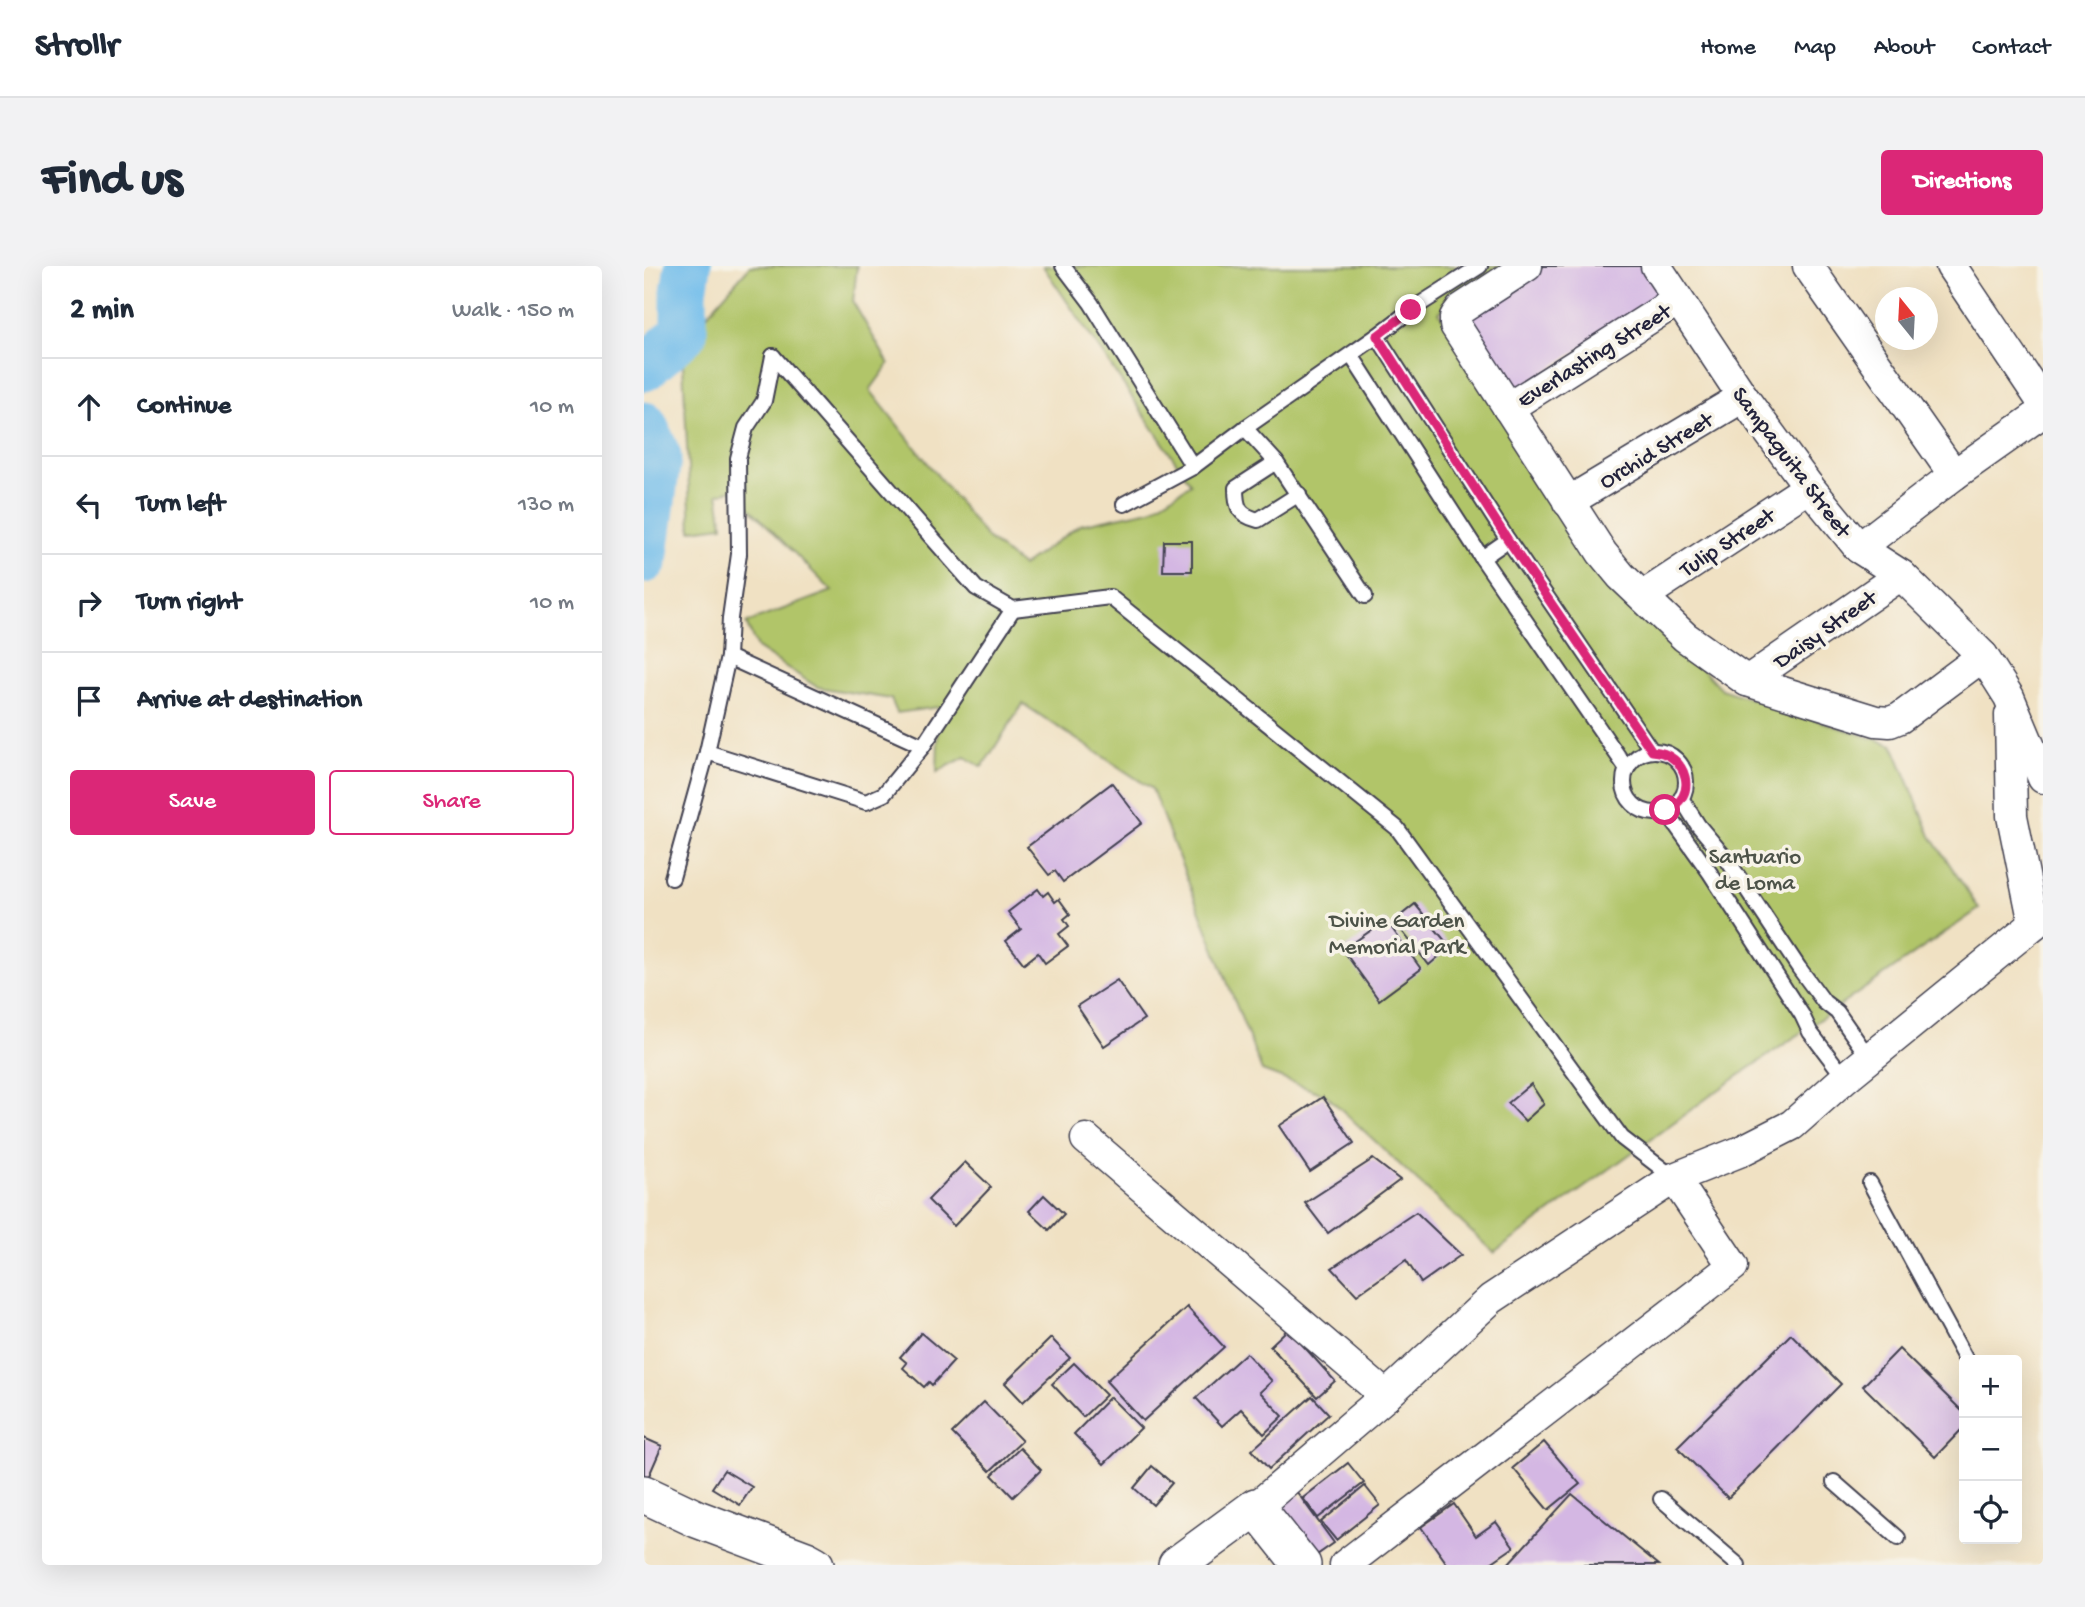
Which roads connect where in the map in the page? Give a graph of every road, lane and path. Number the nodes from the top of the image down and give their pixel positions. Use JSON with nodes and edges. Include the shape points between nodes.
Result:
{"nodes":[{"id":1,"x":1063,"y":266,"type":"edge"},
{"id":2,"x":1480,"y":266,"type":"edge"},
{"id":3,"x":1527,"y":266,"type":"edge"},
{"id":4,"x":1656,"y":266,"type":"edge"},
{"id":5,"x":1808,"y":266,"type":"edge"},
{"id":6,"x":1951,"y":266,"type":"edge"},
{"id":7,"x":1678,"y":300,"type":"junction"},
{"id":8,"x":1377,"y":336,"type":"junction"},
{"id":9,"x":1351,"y":355,"type":"junction"},
{"id":10,"x":1743,"y":397,"type":"junction"},
{"id":11,"x":1508,"y":408,"type":"junction"},
{"id":12,"x":1245,"y":428,"type":"junction"},
{"id":13,"x":1276,"y":462,"type":"junction"},
{"id":14,"x":1193,"y":467,"type":"junction"},
{"id":15,"x":1954,"y":475,"type":"junction"},
{"id":16,"x":1809,"y":487,"type":"junction"},
{"id":17,"x":1299,"y":494,"type":"junction"},
{"id":18,"x":1568,"y":502,"type":"junction"},
{"id":19,"x":1124,"y":504,"type":"dead end"},
{"id":20,"x":1508,"y":540,"type":"junction"},
{"id":21,"x":1860,"y":548,"type":"junction"},
{"id":22,"x":1482,"y":558,"type":"junction"},
{"id":23,"x":1901,"y":575,"type":"junction"},
{"id":24,"x":1365,"y":596,"type":"dead end"},
{"id":25,"x":1643,"y":596,"type":"junction"},
{"id":26,"x":1013,"y":609,"type":"junction"},
{"id":27,"x":1983,"y":656,"type":"junction"},
{"id":28,"x":728,"y":657,"type":"junction"},
{"id":29,"x":1747,"y":681,"type":"junction"},
{"id":30,"x":2009,"y":697,"type":"junction"},
{"id":31,"x":923,"y":746,"type":"junction"},
{"id":32,"x":1652,"y":751,"type":"junction"},
{"id":33,"x":707,"y":752,"type":"junction"},
{"id":34,"x":1627,"y":769,"type":"junction"},
{"id":35,"x":2043,"y":778,"type":"edge"},
{"id":36,"x":1681,"y":798,"type":"junction"},
{"id":37,"x":1665,"y":810,"type":"junction"},
{"id":38,"x":672,"y":878,"type":"dead end"},
{"id":39,"x":2038,"y":921,"type":"edge"},
{"id":40,"x":1869,"y":1058,"type":"junction"},
{"id":41,"x":1845,"y":1078,"type":"junction"},
{"id":42,"x":1086,"y":1139,"type":"dead end"},
{"id":43,"x":1674,"y":1178,"type":"junction"},
{"id":44,"x":1870,"y":1183,"type":"dead end"},
{"id":45,"x":1963,"y":1355,"type":"edge"},
{"id":46,"x":1386,"y":1396,"type":"junction"},
{"id":47,"x":1834,"y":1482,"type":"dead end"},
{"id":48,"x":644,"y":1494,"type":"edge"},
{"id":49,"x":1661,"y":1499,"type":"dead end"},
{"id":50,"x":1256,"y":1507,"type":"junction"},
{"id":51,"x":1898,"y":1538,"type":"dead end"},
{"id":52,"x":815,"y":1565,"type":"edge"},
{"id":53,"x":1177,"y":1565,"type":"edge"},
{"id":54,"x":1302,"y":1565,"type":"edge"},
{"id":55,"x":1345,"y":1565,"type":"edge"},
{"id":56,"x":1738,"y":1565,"type":"edge"}],
"edges":[{"from":1,"to":14,"type":"lane"},
{"from":2,"to":8,"type":"lane"},
{"from":3,"to":11,"type":"street","via":[[1455,317],[1455,325]]},
{"from":4,"to":7,"type":"street","name":"Sampaguita Street"},
{"from":5,"to":15,"type":"street"},
{"from":6,"to":15,"type":"street","via":[[2040,400],[2041,409]]},
{"from":7,"to":10,"type":"street","name":"Sampaguita Street"},
{"from":7,"to":11,"type":"street","name":"Everlasting Street"},
{"from":8,"to":9,"type":"lane"},
{"from":8,"to":20,"type":"lane"},
{"from":9,"to":12,"type":"lane"},
{"from":9,"to":22,"type":"lane"},
{"from":10,"to":16,"type":"street","name":"Sampaguita Street"},
{"from":10,"to":18,"type":"street","name":"Orchid Street"},
{"from":11,"to":18,"type":"street"},
{"from":12,"to":13,"type":"lane"},
{"from":12,"to":14,"type":"lane"},
{"from":13,"to":17,"type":"lane"},
{"from":13,"to":17,"type":"lane","via":[[1236,488],[1236,503],[1245,516],[1258,520]]},
{"from":14,"to":19,"type":"lane"},
{"from":15,"to":21,"type":"street"},
{"from":16,"to":21,"type":"street","name":"Sampaguita Street"},
{"from":16,"to":25,"type":"street","name":"Tulip Street"},
{"from":17,"to":24,"type":"lane"},
{"from":18,"to":25,"type":"street","via":[[1602,553]]},
{"from":20,"to":22,"type":"lane"},
{"from":20,"to":32,"type":"lane"},
{"from":21,"to":23,"type":"street","name":"Sampaguita Street"},
{"from":22,"to":34,"type":"lane"},
{"from":23,"to":27,"type":"street","name":"Sampaguita Street"},
{"from":23,"to":29,"type":"street","name":"Daisy Street"},
{"from":25,"to":29,"type":"street","via":[[1685,638]]},
{"from":26,"to":28,"type":"lane","via":[[976,588],[773,356],[764,401],[746,428],[738,458],[739,554]]},
{"from":26,"to":31,"type":"lane"},
{"from":26,"to":43,"type":"lane","via":[[1110,597],[1397,828],[1622,1138]]},
{"from":27,"to":29,"type":"street","via":[[1890,722]]},
{"from":27,"to":30,"type":"street","name":"Sampaguita Street"},
{"from":28,"to":31,"type":"lane"},
{"from":28,"to":33,"type":"lane"},
{"from":30,"to":35,"type":"street","name":"Sampaguita Street"},
{"from":30,"to":39,"type":"street","via":[[2012,816]]},
{"from":31,"to":33,"type":"lane","via":[[884,794],[866,802]]},
{"from":32,"to":34,"type":"lane","via":[[1633,760]]},
{"from":32,"to":36,"type":"lane","via":[[1679,763],[1686,782]]},
{"from":33,"to":38,"type":"lane"},
{"from":34,"to":37,"type":"lane","via":[[1625,791],[1630,801],[1649,812]]},
{"from":36,"to":37,"type":"lane"},
{"from":36,"to":40,"type":"lane","via":[[1799,968]]},
{"from":37,"to":41,"type":"lane"},
{"from":39,"to":40,"type":"street"},
{"from":40,"to":41,"type":"street"},
{"from":41,"to":43,"type":"street","via":[[1792,1125]]},
{"from":42,"to":46,"type":"street"},
{"from":43,"to":46,"type":"street","via":[[1491,1299]]},
{"from":43,"to":55,"type":"street","via":[[1733,1266]]},
{"from":44,"to":45,"type":"lane"},
{"from":46,"to":50,"type":"street"},
{"from":47,"to":51,"type":"lane"},
{"from":48,"to":52,"type":"street"},
{"from":49,"to":56,"type":"lane"},
{"from":50,"to":53,"type":"street"},
{"from":50,"to":54,"type":"street"}]}
